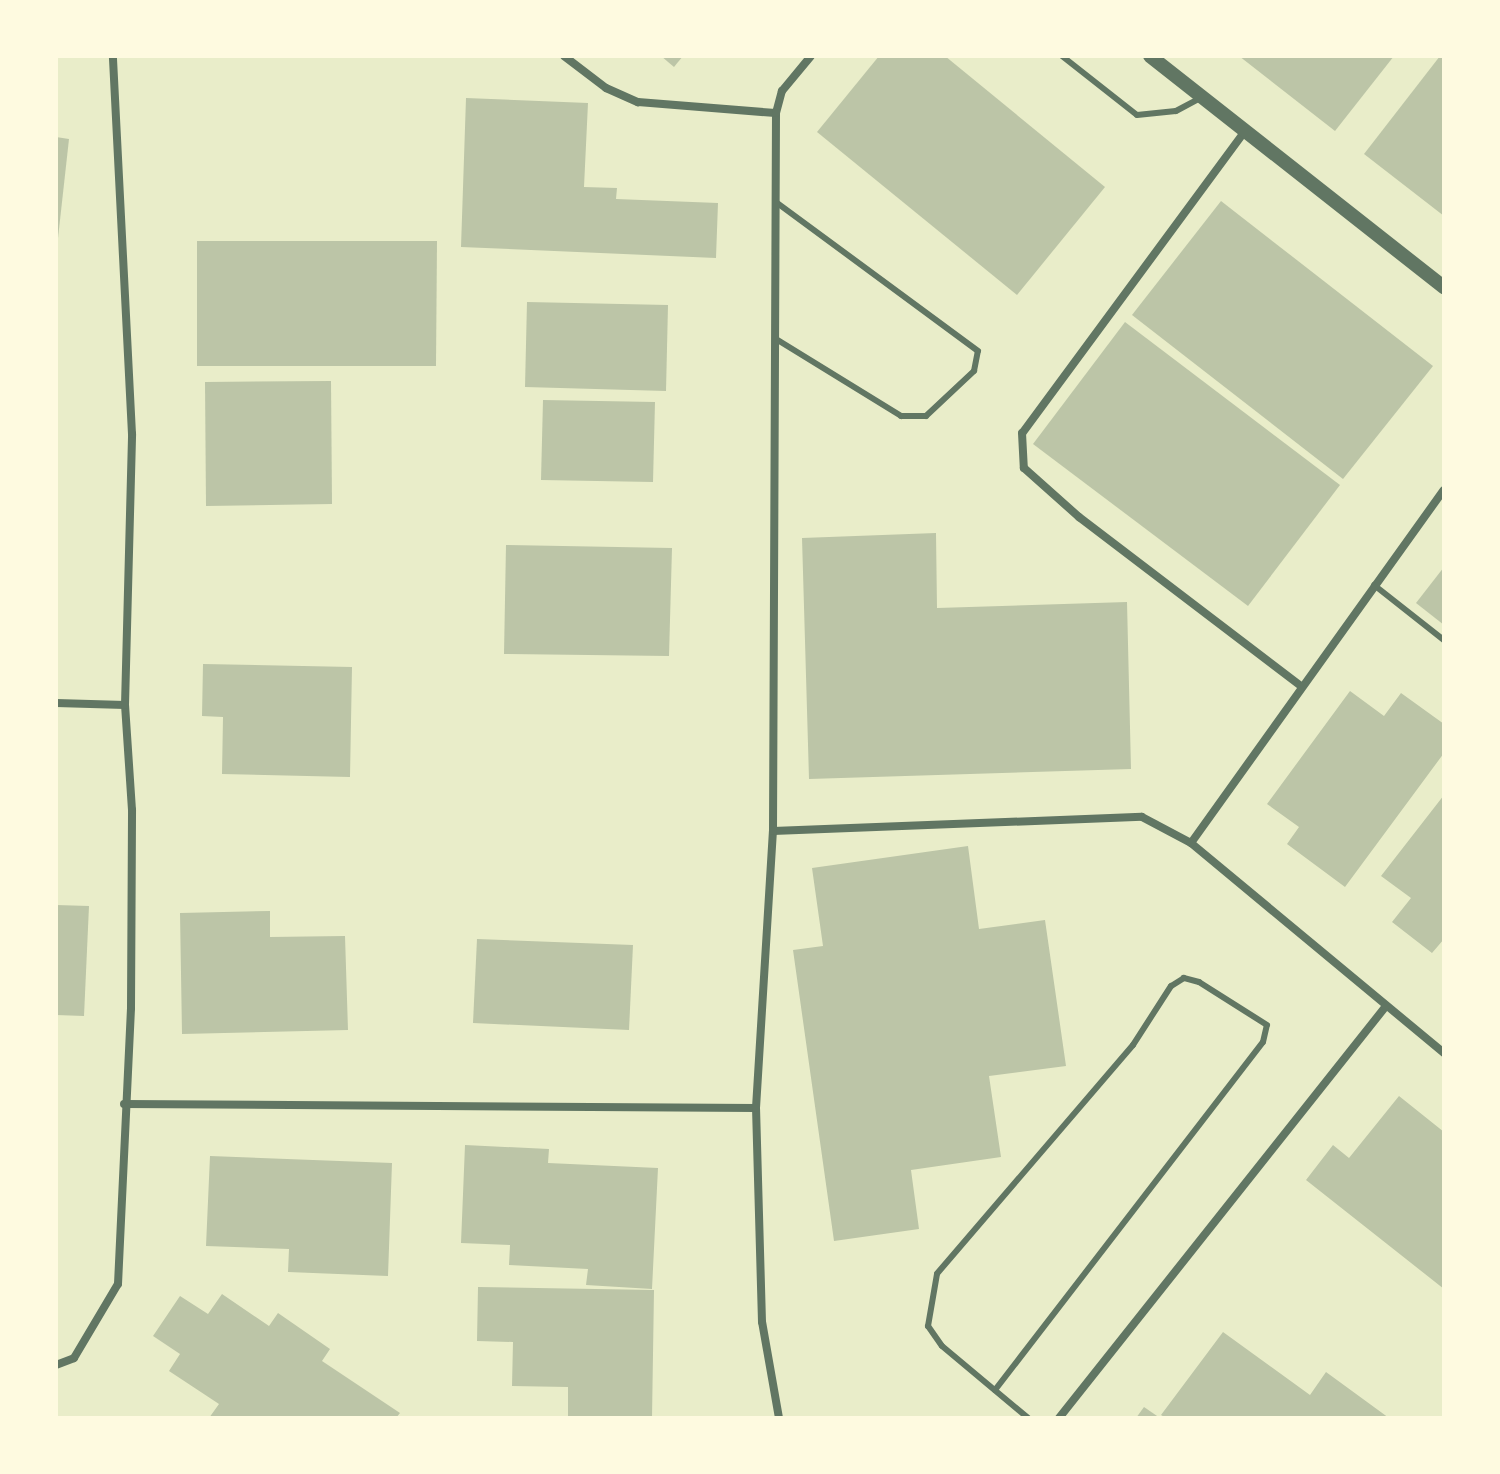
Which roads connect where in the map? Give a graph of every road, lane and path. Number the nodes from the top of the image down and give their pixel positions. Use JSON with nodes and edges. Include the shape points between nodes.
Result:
{"nodes":[{"id":1,"x":113,"y":56,"type":"edge"},
{"id":2,"x":564,"y":56,"type":"edge"},
{"id":3,"x":811,"y":56,"type":"edge"},
{"id":4,"x":1062,"y":56,"type":"edge"},
{"id":5,"x":1150,"y":56,"type":"edge"},
{"id":6,"x":1202,"y":97,"type":"junction"},
{"id":7,"x":776,"y":113,"type":"junction"},
{"id":8,"x":1245,"y":131,"type":"junction"},
{"id":9,"x":776,"y":202,"type":"junction"},
{"id":10,"x":1444,"y":287,"type":"edge"},
{"id":11,"x":776,"y":339,"type":"junction"},
{"id":12,"x":1444,"y":490,"type":"edge"},
{"id":13,"x":1374,"y":585,"type":"junction"},
{"id":14,"x":1444,"y":640,"type":"edge"},
{"id":15,"x":1302,"y":687,"type":"junction"},
{"id":16,"x":56,"y":703,"type":"edge"},
{"id":17,"x":125,"y":705,"type":"junction"},
{"id":18,"x":773,"y":831,"type":"junction"},
{"id":19,"x":1191,"y":843,"type":"junction"},
{"id":20,"x":1386,"y":1006,"type":"junction"},
{"id":21,"x":1444,"y":1053,"type":"edge"},
{"id":22,"x":124,"y":1104,"type":"junction"},
{"id":23,"x":756,"y":1108,"type":"junction"},
{"id":24,"x":56,"y":1365,"type":"edge"},
{"id":25,"x":995,"y":1390,"type":"junction"},
{"id":26,"x":779,"y":1418,"type":"edge"},
{"id":27,"x":1028,"y":1418,"type":"edge"},
{"id":28,"x":1059,"y":1418,"type":"edge"}],
"edges":[{"from":1,"to":17,"type":"street","via":[[132,434]]},
{"from":2,"to":7,"type":"street","via":[[606,88],[638,102]]},
{"from":3,"to":7,"type":"street","via":[[782,91]]},
{"from":4,"to":6,"type":"lane","via":[[1137,115],[1176,111]]},
{"from":5,"to":6,"type":"street"},
{"from":6,"to":8,"type":"street"},
{"from":7,"to":9,"type":"street"},
{"from":8,"to":10,"type":"street"},
{"from":8,"to":15,"type":"street","via":[[1022,433],[1024,468],[1079,517]]},
{"from":9,"to":11,"type":"street"},
{"from":9,"to":11,"type":"lane","via":[[978,351],[974,371],[926,416],[901,416]]},
{"from":11,"to":18,"type":"street"},
{"from":12,"to":13,"type":"street"},
{"from":13,"to":14,"type":"lane"},
{"from":13,"to":15,"type":"street"},
{"from":15,"to":19,"type":"street"},
{"from":16,"to":17,"type":"street"},
{"from":17,"to":22,"type":"street","via":[[132,951]]},
{"from":18,"to":19,"type":"street","via":[[1142,817]]},
{"from":18,"to":23,"type":"street"},
{"from":19,"to":20,"type":"street"},
{"from":20,"to":21,"type":"street"},
{"from":20,"to":28,"type":"street"},
{"from":22,"to":23,"type":"street"},
{"from":22,"to":24,"type":"street","via":[[118,1284],[74,1358]]},
{"from":23,"to":26,"type":"street","via":[[762,1322]]},
{"from":25,"to":25,"type":"lane","via":[[942,1346],[928,1326],[937,1274],[1133,1045],[1171,986],[1184,978],[1199,982],[1267,1025],[1263,1042]]},
{"from":25,"to":27,"type":"lane"}]}
